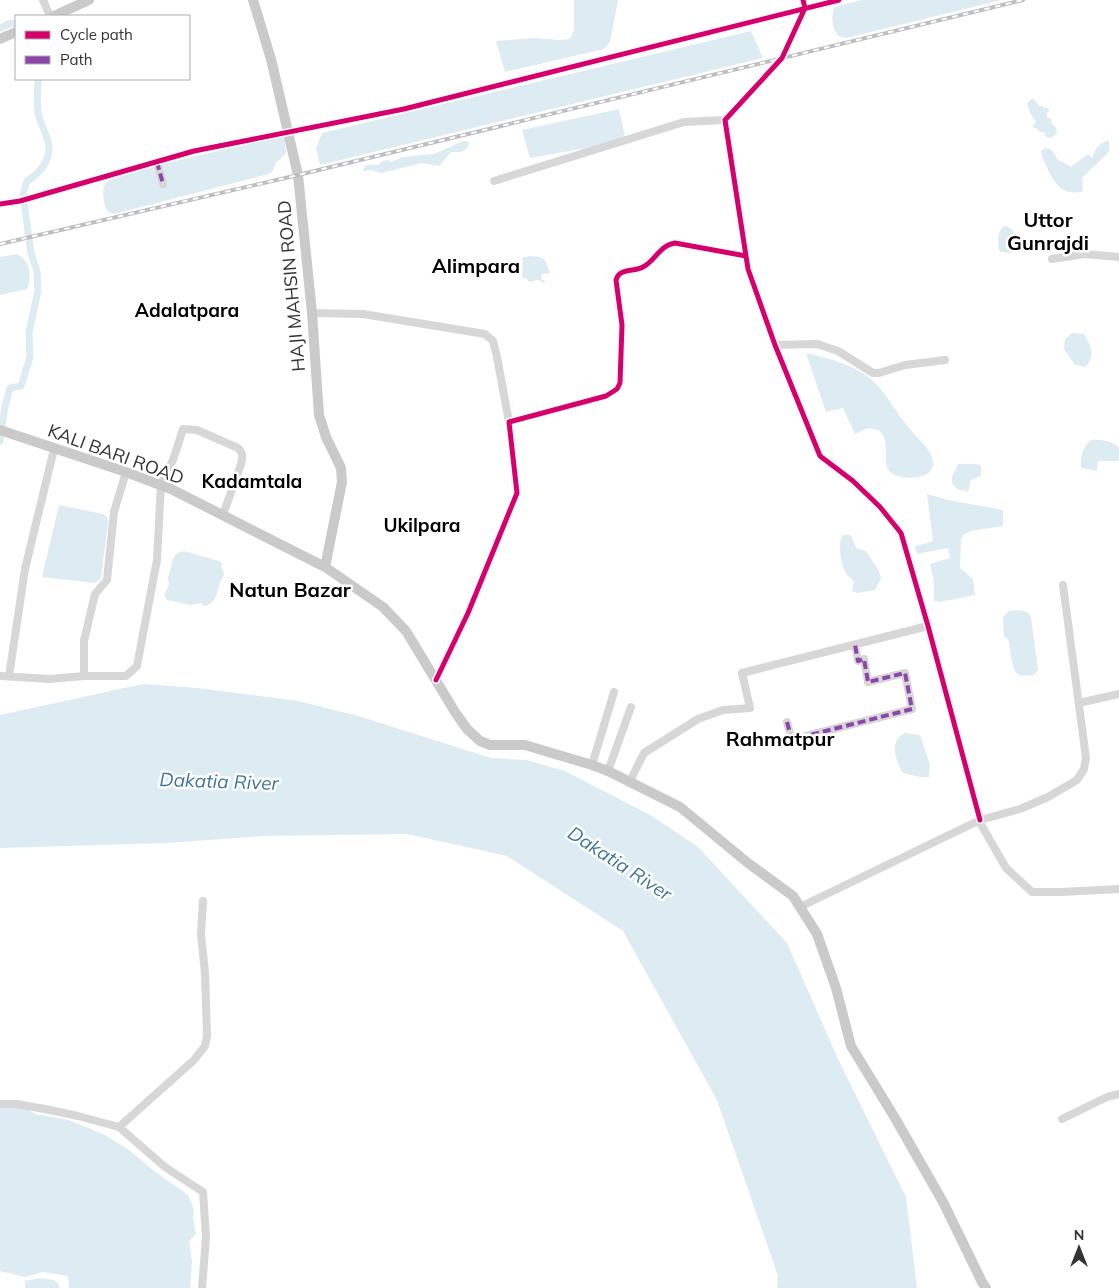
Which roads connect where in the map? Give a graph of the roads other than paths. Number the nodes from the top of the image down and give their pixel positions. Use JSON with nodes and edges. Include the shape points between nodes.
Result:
{"nodes":[{"id":1,"x":43,"y":0,"type":"edge"},
{"id":2,"x":89,"y":0,"type":"edge"},
{"id":3,"x":253,"y":0,"type":"edge"},
{"id":4,"x":839,"y":0,"type":"edge"},
{"id":5,"x":804,"y":4,"type":"edge"},
{"id":6,"x":50,"y":15,"type":"edge"},
{"id":7,"x":56,"y":15,"type":"edge"},
{"id":8,"x":15,"y":32,"type":"edge"},
{"id":9,"x":0,"y":39,"type":"edge"},
{"id":10,"x":725,"y":120,"type":"junction"},
{"id":11,"x":289,"y":134,"type":"junction"},
{"id":12,"x":157,"y":162,"type":"junction"},
{"id":13,"x":494,"y":181,"type":"dead end"},
{"id":14,"x":163,"y":184,"type":"dead end"},
{"id":15,"x":0,"y":204,"type":"edge"},
{"id":16,"x":746,"y":256,"type":"junction"},
{"id":17,"x":1119,"y":257,"type":"edge"},
{"id":18,"x":1052,"y":259,"type":"dead end"},
{"id":19,"x":312,"y":312,"type":"junction"},
{"id":20,"x":775,"y":345,"type":"junction"},
{"id":21,"x":945,"y":360,"type":"dead end"},
{"id":22,"x":508,"y":422,"type":"junction"},
{"id":23,"x":0,"y":430,"type":"edge"},
{"id":24,"x":54,"y":449,"type":"junction"},
{"id":25,"x":126,"y":472,"type":"junction"},
{"id":26,"x":161,"y":484,"type":"junction"},
{"id":27,"x":223,"y":515,"type":"junction"},
{"id":28,"x":325,"y":567,"type":"junction"},
{"id":29,"x":1064,"y":585,"type":"dead end"},
{"id":30,"x":928,"y":626,"type":"junction"},
{"id":31,"x":855,"y":645,"type":"junction"},
{"id":32,"x":0,"y":676,"type":"edge"},
{"id":33,"x":9,"y":676,"type":"junction"},
{"id":34,"x":84,"y":676,"type":"junction"},
{"id":35,"x":436,"y":680,"type":"junction"},
{"id":36,"x":614,"y":692,"type":"dead end"},
{"id":37,"x":1119,"y":694,"type":"edge"},
{"id":38,"x":1079,"y":703,"type":"junction"},
{"id":39,"x":630,"y":707,"type":"dead end"},
{"id":40,"x":787,"y":722,"type":"dead end"},
{"id":41,"x":592,"y":765,"type":"junction"},
{"id":42,"x":608,"y":771,"type":"junction"},
{"id":43,"x":629,"y":783,"type":"junction"},
{"id":44,"x":979,"y":821,"type":"junction"},
{"id":45,"x":1119,"y":889,"type":"edge"},
{"id":46,"x":203,"y":901,"type":"dead end"},
{"id":47,"x":800,"y":908,"type":"junction"},
{"id":48,"x":1119,"y":1094,"type":"edge"},
{"id":49,"x":0,"y":1104,"type":"edge"},
{"id":50,"x":1062,"y":1120,"type":"dead end"},
{"id":51,"x":119,"y":1127,"type":"junction"},
{"id":52,"x":202,"y":1288,"type":"edge"},
{"id":53,"x":986,"y":1288,"type":"edge"}],
"edges":[{"from":1,"to":6,"type":"street"},
{"from":2,"to":7,"type":"main road"},
{"from":3,"to":11,"type":"main road","name":"HAJI MAHSIN ROAD"},
{"from":4,"to":5,"type":"street"},
{"from":5,"to":10,"type":"street","via":[[782,58]]},
{"from":5,"to":11,"type":"street","via":[[404,109]]},
{"from":8,"to":9,"type":"main road"},
{"from":10,"to":13,"type":"street","via":[[684,122]]},
{"from":10,"to":16,"type":"street"},
{"from":11,"to":12,"type":"street","via":[[194,151]]},
{"from":11,"to":19,"type":"main road","name":"HAJI MAHSIN ROAD","via":[[298,175]]},
{"from":12,"to":14,"type":"street"},
{"from":12,"to":15,"type":"street"},
{"from":16,"to":20,"type":"street"},
{"from":16,"to":22,"type":"street","via":[[675,243],[666,246],[639,270],[621,273],[616,280],[622,325],[617,389],[606,396]]},
{"from":17,"to":18,"type":"street","via":[[1084,254]]},
{"from":19,"to":22,"type":"street","via":[[363,314],[485,334],[492,341],[497,357]]},
{"from":19,"to":28,"type":"main road","name":"HAJI MAHSIN ROAD","via":[[319,415],[342,475]]},
{"from":20,"to":21,"type":"street","via":[[817,344],[838,351],[873,373]]},
{"from":20,"to":30,"type":"street","via":[[820,456],[853,480],[880,506],[901,533]]},
{"from":22,"to":35,"type":"street","via":[[517,493],[468,614]]},
{"from":23,"to":24,"type":"main road","name":"KALI BARI ROAD"},
{"from":24,"to":25,"type":"main road","name":"KALI BARI ROAD"},
{"from":24,"to":33,"type":"street","via":[[25,569]]},
{"from":25,"to":26,"type":"main road","name":"KALI BARI ROAD"},
{"from":25,"to":34,"type":"street","via":[[114,512],[107,580],[95,594],[84,641]]},
{"from":26,"to":27,"type":"main road","name":"KALI BARI ROAD"},
{"from":26,"to":27,"type":"street","via":[[183,429],[197,430],[238,448],[243,457]]},
{"from":26,"to":34,"type":"street","via":[[157,560],[137,666],[126,676]]},
{"from":27,"to":28,"type":"main road","name":"KALI BARI ROAD"},
{"from":28,"to":35,"type":"main road","name":"KALI BARI ROAD","via":[[383,607],[396,620]]},
{"from":29,"to":38,"type":"street"},
{"from":30,"to":31,"type":"street"},
{"from":30,"to":44,"type":"street"},
{"from":31,"to":40,"type":"street","via":[[858,661],[864,659],[868,682],[904,673],[912,709],[802,737],[791,737]]},
{"from":31,"to":43,"type":"street","via":[[742,673],[750,708],[723,710],[698,719],[644,753]]},
{"from":32,"to":33,"type":"street"},
{"from":33,"to":34,"type":"street","via":[[50,679]]},
{"from":35,"to":41,"type":"main road","name":"KALI BARI ROAD","via":[[455,712],[480,741],[490,745],[525,744]]},
{"from":36,"to":41,"type":"street"},
{"from":37,"to":38,"type":"street"},
{"from":38,"to":44,"type":"street","via":[[1086,758],[1077,780],[1020,809]]},
{"from":39,"to":42,"type":"street"},
{"from":41,"to":42,"type":"main road"},
{"from":42,"to":43,"type":"main road"},
{"from":43,"to":47,"type":"main road","via":[[680,807],[793,896]]},
{"from":44,"to":45,"type":"street","via":[[1006,868],[1032,892]]},
{"from":44,"to":47,"type":"street"},
{"from":46,"to":51,"type":"street","via":[[205,1046],[194,1060]]},
{"from":47,"to":53,"type":"main road","via":[[817,934],[851,1046],[943,1202]]},
{"from":48,"to":50,"type":"street"},
{"from":49,"to":51,"type":"street","via":[[50,1110]]},
{"from":51,"to":52,"type":"street","via":[[165,1167],[204,1192],[206,1237]]}]}
